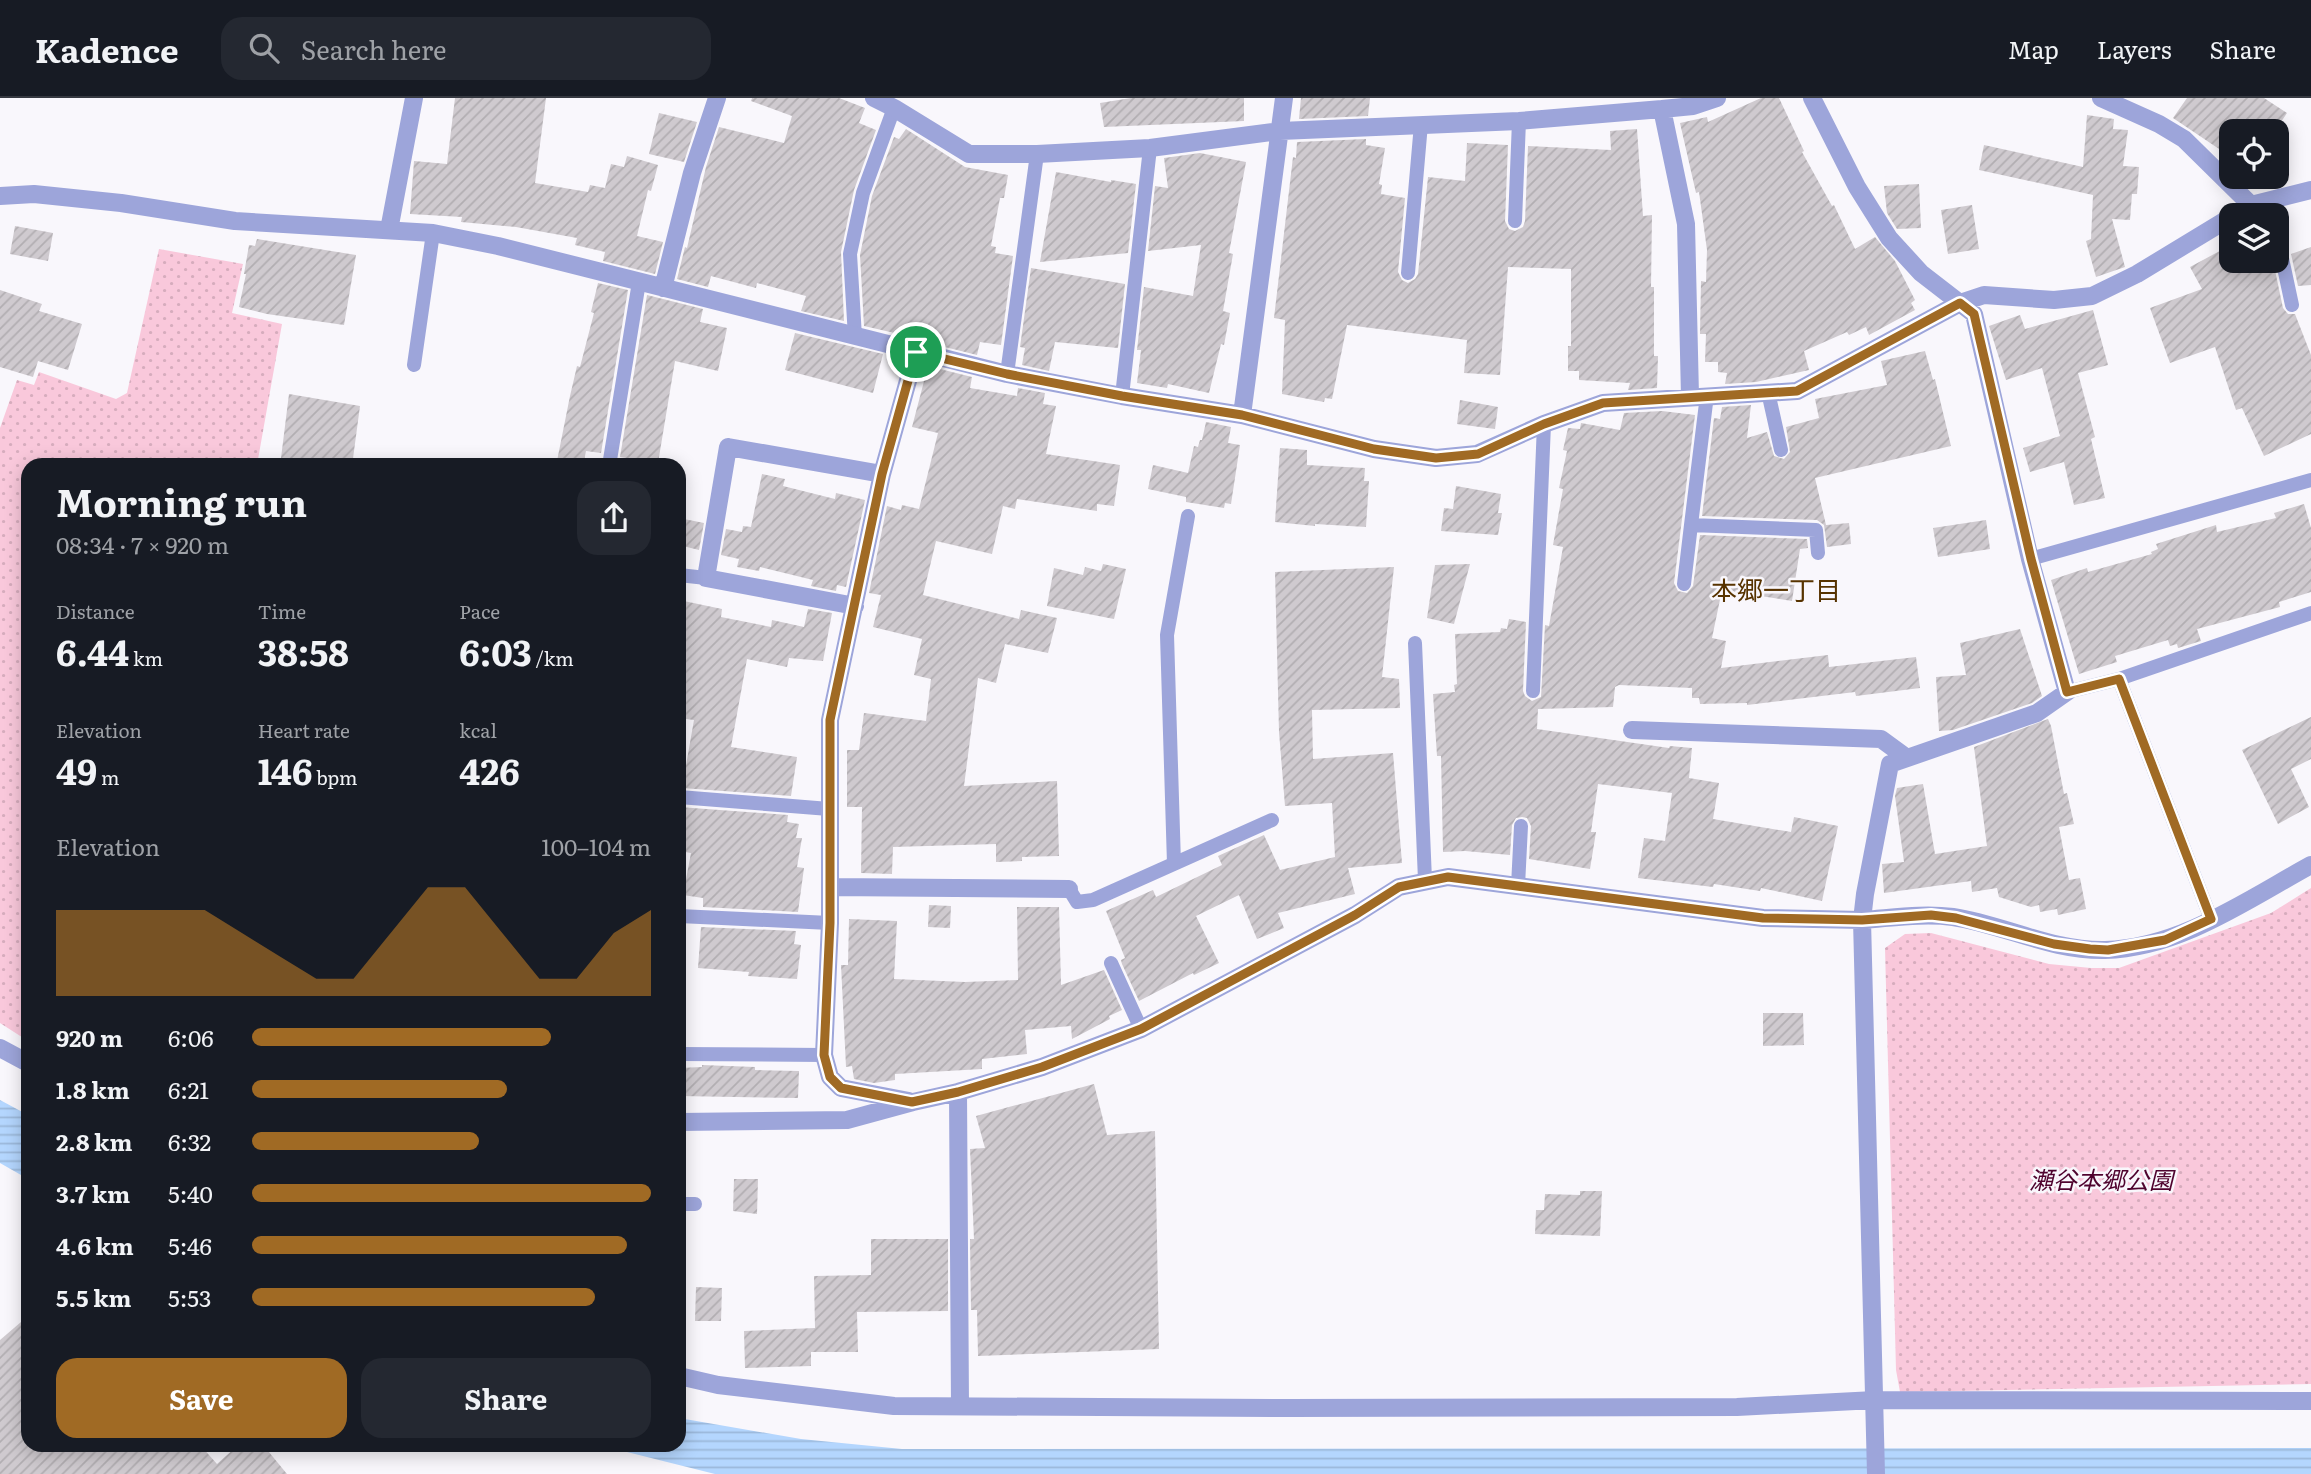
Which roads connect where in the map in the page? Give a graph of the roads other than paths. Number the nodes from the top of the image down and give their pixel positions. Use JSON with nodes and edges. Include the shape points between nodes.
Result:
{"nodes":[{"id":1,"x":414,"y":98,"type":"edge"},
{"id":2,"x":717,"y":98,"type":"edge"},
{"id":3,"x":874,"y":98,"type":"edge"},
{"id":4,"x":1284,"y":98,"type":"edge"},
{"id":5,"x":1717,"y":98,"type":"edge"},
{"id":6,"x":1811,"y":98,"type":"edge"},
{"id":7,"x":2101,"y":98,"type":"edge"},
{"id":8,"x":894,"y":108,"type":"junction"},
{"id":9,"x":1662,"y":109,"type":"junction"},
{"id":10,"x":1518,"y":121,"type":"junction"},
{"id":11,"x":1421,"y":124,"type":"junction"},
{"id":12,"x":1280,"y":131,"type":"junction"},
{"id":13,"x":1150,"y":148,"type":"junction"},
{"id":14,"x":1037,"y":153,"type":"junction"},
{"id":15,"x":2311,"y":190,"type":"edge"},
{"id":16,"x":0,"y":196,"type":"edge"},
{"id":17,"x":2249,"y":203,"type":"edge"},
{"id":18,"x":2282,"y":203,"type":"edge"},
{"id":19,"x":1515,"y":220,"type":"dead end"},
{"id":20,"x":2219,"y":224,"type":"edge"},
{"id":21,"x":389,"y":230,"type":"junction"},
{"id":22,"x":433,"y":233,"type":"junction"},
{"id":23,"x":1408,"y":273,"type":"dead end"},
{"id":24,"x":2285,"y":273,"type":"edge"},
{"id":25,"x":639,"y":282,"type":"junction"},
{"id":26,"x":663,"y":288,"type":"junction"},
{"id":27,"x":1960,"y":303,"type":"junction"},
{"id":28,"x":2292,"y":305,"type":"dead end"},
{"id":29,"x":855,"y":337,"type":"junction"},
{"id":30,"x":916,"y":352,"type":"junction"},
{"id":31,"x":414,"y":365,"type":"dead end"},
{"id":32,"x":1007,"y":374,"type":"junction"},
{"id":33,"x":1768,"y":392,"type":"junction"},
{"id":34,"x":1122,"y":396,"type":"junction"},
{"id":35,"x":1698,"y":396,"type":"junction"},
{"id":36,"x":1242,"y":415,"type":"junction"},
{"id":37,"x":1544,"y":424,"type":"junction"},
{"id":38,"x":1781,"y":450,"type":"dead end"},
{"id":39,"x":610,"y":458,"type":"edge"},
{"id":40,"x":882,"y":474,"type":"junction"},
{"id":41,"x":2311,"y":480,"type":"edge"},
{"id":42,"x":1188,"y":516,"type":"dead end"},
{"id":43,"x":1691,"y":526,"type":"junction"},
{"id":44,"x":1818,"y":553,"type":"dead end"},
{"id":45,"x":2031,"y":559,"type":"junction"},
{"id":46,"x":686,"y":576,"type":"edge"},
{"id":47,"x":706,"y":578,"type":"junction"},
{"id":48,"x":1684,"y":584,"type":"dead end"},
{"id":49,"x":855,"y":606,"type":"junction"},
{"id":50,"x":2311,"y":613,"type":"edge"},
{"id":51,"x":1415,"y":643,"type":"dead end"},
{"id":52,"x":2119,"y":679,"type":"junction"},
{"id":53,"x":1533,"y":691,"type":"dead end"},
{"id":54,"x":2067,"y":692,"type":"junction"},
{"id":55,"x":1632,"y":730,"type":"dead end"},
{"id":56,"x":1907,"y":758,"type":"junction"},
{"id":57,"x":686,"y":798,"type":"edge"},
{"id":58,"x":829,"y":808,"type":"junction"},
{"id":59,"x":1272,"y":820,"type":"dead end"},
{"id":60,"x":1521,"y":826,"type":"dead end"},
{"id":61,"x":1174,"y":864,"type":"junction"},
{"id":62,"x":2311,"y":865,"type":"edge"},
{"id":63,"x":1425,"y":880,"type":"junction"},
{"id":64,"x":1518,"y":886,"type":"junction"},
{"id":65,"x":830,"y":887,"type":"junction"},
{"id":66,"x":1069,"y":889,"type":"joint"},
{"id":67,"x":686,"y":916,"type":"edge"},
{"id":68,"x":2211,"y":919,"type":"junction"},
{"id":69,"x":1862,"y":920,"type":"junction"},
{"id":70,"x":830,"y":923,"type":"junction"},
{"id":71,"x":1111,"y":963,"type":"dead end"},
{"id":72,"x":1141,"y":1029,"type":"junction"},
{"id":73,"x":0,"y":1048,"type":"edge"},
{"id":74,"x":686,"y":1054,"type":"edge"},
{"id":75,"x":824,"y":1055,"type":"junction"},
{"id":76,"x":21,"y":1059,"type":"edge"},
{"id":77,"x":958,"y":1092,"type":"junction"},
{"id":78,"x":912,"y":1102,"type":"junction"},
{"id":79,"x":686,"y":1122,"type":"edge"},
{"id":80,"x":686,"y":1204,"type":"edge"},
{"id":81,"x":695,"y":1204,"type":"dead end"},
{"id":82,"x":686,"y":1378,"type":"edge"},
{"id":83,"x":2311,"y":1401,"type":"edge"},
{"id":84,"x":960,"y":1406,"type":"junction"},
{"id":85,"x":1875,"y":1406,"type":"junction"},
{"id":86,"x":1876,"y":1474,"type":"edge"}],
"edges":[{"from":1,"to":21,"type":"street"},
{"from":2,"to":26,"type":"street","via":[[692,173]]},
{"from":3,"to":8,"type":"street"},
{"from":4,"to":12,"type":"street"},
{"from":5,"to":9,"type":"street"},
{"from":6,"to":27,"type":"street","via":[[1889,238]]},
{"from":7,"to":17,"type":"street","via":[[2184,139]]},
{"from":8,"to":14,"type":"street","via":[[969,154]]},
{"from":8,"to":29,"type":"lane","via":[[863,193],[850,254]]},
{"from":9,"to":10,"type":"street"},
{"from":9,"to":35,"type":"street","via":[[1686,224]]},
{"from":10,"to":11,"type":"street"},
{"from":10,"to":19,"type":"lane"},
{"from":11,"to":12,"type":"street"},
{"from":11,"to":23,"type":"lane"},
{"from":12,"to":13,"type":"street"},
{"from":12,"to":36,"type":"street"},
{"from":13,"to":14,"type":"street"},
{"from":13,"to":34,"type":"lane"},
{"from":14,"to":32,"type":"lane"},
{"from":15,"to":18,"type":"street"},
{"from":16,"to":21,"type":"street","via":[[34,194],[235,221]]},
{"from":20,"to":27,"type":"street","via":[[2092,296],[2054,300],[1984,295]]},
{"from":21,"to":22,"type":"street"},
{"from":22,"to":25,"type":"street"},
{"from":22,"to":31,"type":"lane"},
{"from":24,"to":28,"type":"lane"},
{"from":25,"to":26,"type":"street"},
{"from":25,"to":39,"type":"lane"},
{"from":26,"to":29,"type":"street"},
{"from":27,"to":33,"type":"street","via":[[1797,391]]},
{"from":27,"to":45,"type":"street","via":[[1974,314]]},
{"from":29,"to":30,"type":"street"},
{"from":30,"to":32,"type":"street"},
{"from":30,"to":40,"type":"street"},
{"from":32,"to":34,"type":"street"},
{"from":33,"to":35,"type":"street"},
{"from":33,"to":38,"type":"lane"},
{"from":34,"to":36,"type":"street"},
{"from":35,"to":37,"type":"street","via":[[1603,403]]},
{"from":35,"to":43,"type":"lane"},
{"from":36,"to":37,"type":"street","via":[[1374,449],[1436,458],[1478,454]]},
{"from":37,"to":53,"type":"lane"},
{"from":40,"to":47,"type":"street","via":[[727,447]]},
{"from":40,"to":49,"type":"street"},
{"from":41,"to":45,"type":"lane"},
{"from":42,"to":61,"type":"lane","via":[[1167,635]]},
{"from":43,"to":44,"type":"lane","via":[[1816,530]]},
{"from":43,"to":48,"type":"lane"},
{"from":45,"to":54,"type":"street"},
{"from":46,"to":47,"type":"lane"},
{"from":47,"to":49,"type":"street"},
{"from":49,"to":58,"type":"street","via":[[830,720]]},
{"from":50,"to":52,"type":"lane"},
{"from":51,"to":63,"type":"lane"},
{"from":52,"to":54,"type":"lane"},
{"from":52,"to":68,"type":"lane"},
{"from":54,"to":56,"type":"street","via":[[2037,713]]},
{"from":55,"to":56,"type":"street","via":[[1881,738]]},
{"from":56,"to":69,"type":"street","via":[[1890,764]]},
{"from":57,"to":58,"type":"lane"},
{"from":58,"to":65,"type":"street"},
{"from":59,"to":61,"type":"lane"},
{"from":60,"to":64,"type":"lane"},
{"from":61,"to":66,"type":"lane","via":[[1093,900],[1077,902]]},
{"from":62,"to":68,"type":"street"},
{"from":63,"to":64,"type":"street","via":[[1448,877]]},
{"from":63,"to":72,"type":"street","via":[[1399,887]]},
{"from":64,"to":69,"type":"street","via":[[1763,918]]},
{"from":65,"to":66,"type":"street"},
{"from":65,"to":70,"type":"street"},
{"from":67,"to":70,"type":"lane"},
{"from":68,"to":69,"type":"street","via":[[2165,940],[2108,950],[2054,944],[1956,918],[1931,915]]},
{"from":69,"to":85,"type":"street"},
{"from":70,"to":75,"type":"street"},
{"from":71,"to":72,"type":"lane"},
{"from":72,"to":77,"type":"street","via":[[1042,1067]]},
{"from":73,"to":76,"type":"street"},
{"from":74,"to":75,"type":"lane"},
{"from":75,"to":78,"type":"street","via":[[830,1077],[841,1088]]},
{"from":77,"to":78,"type":"street"},
{"from":77,"to":84,"type":"street"},
{"from":78,"to":79,"type":"street","via":[[847,1121]]},
{"from":80,"to":81,"type":"lane"},
{"from":82,"to":84,"type":"street","via":[[894,1405]]},
{"from":83,"to":85,"type":"street"},
{"from":84,"to":85,"type":"street"},
{"from":85,"to":86,"type":"street"}]}
